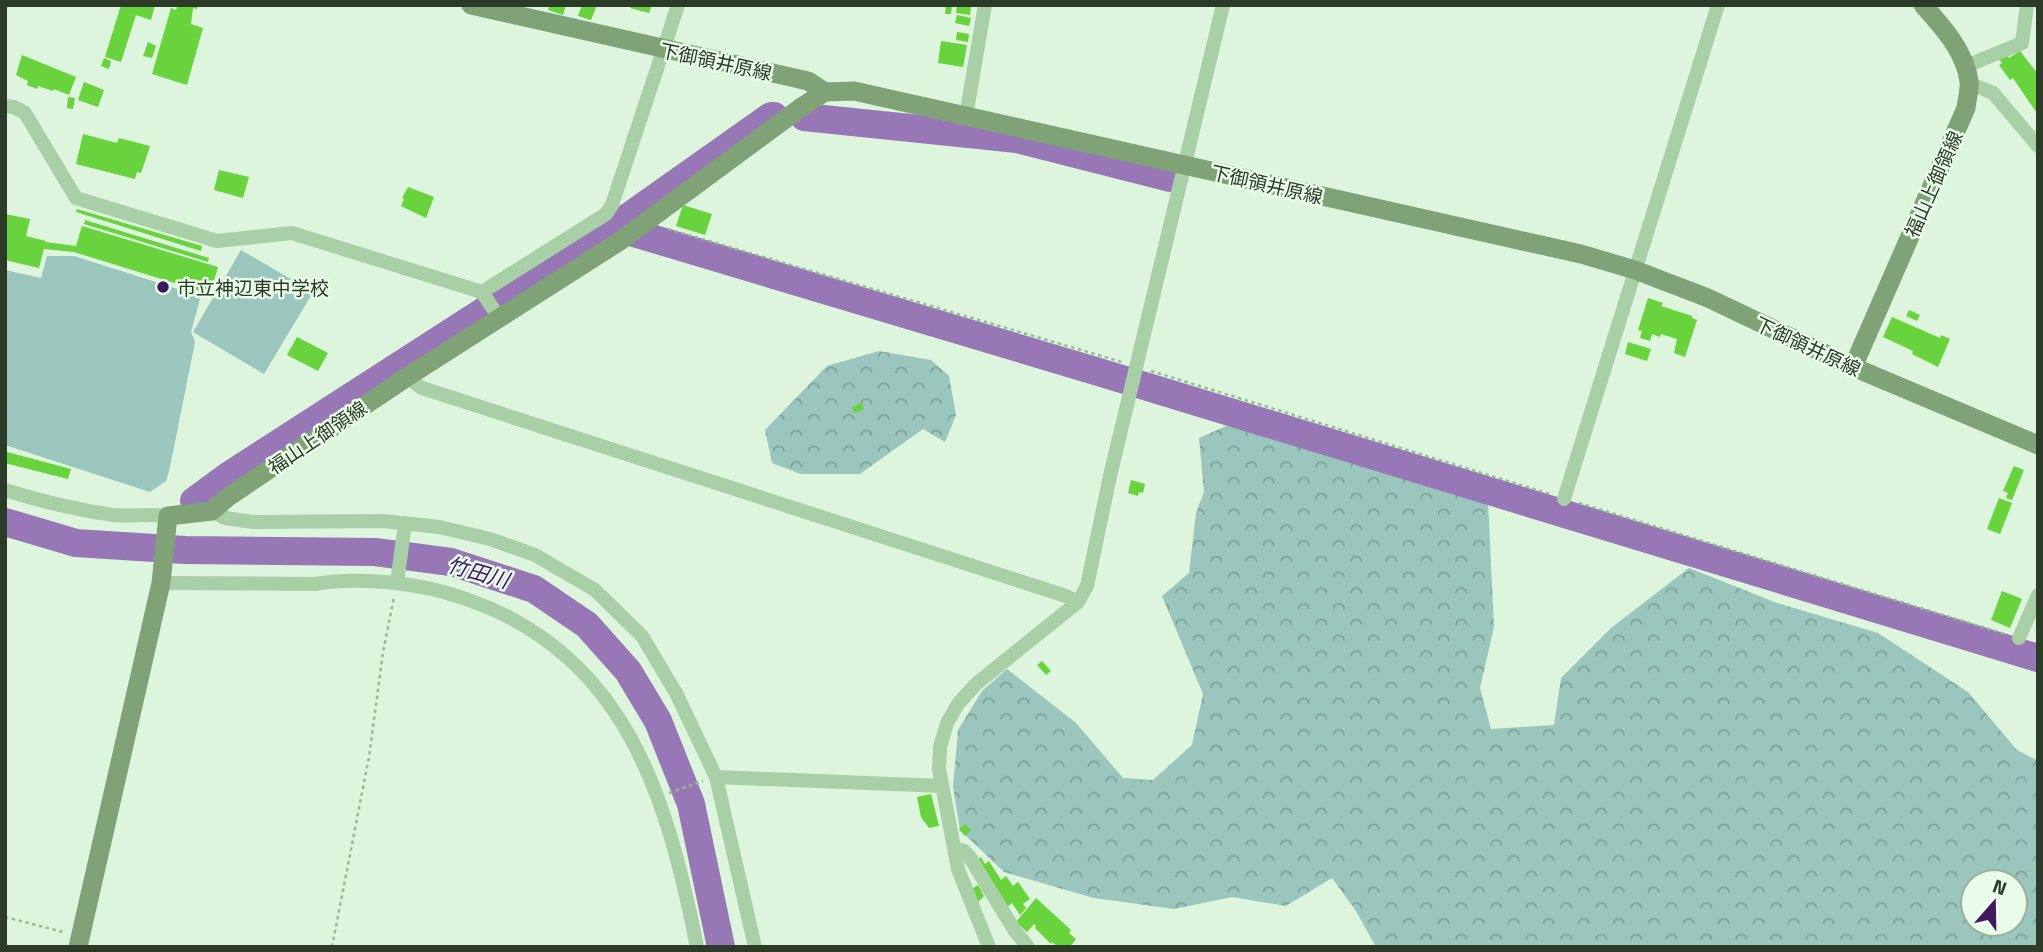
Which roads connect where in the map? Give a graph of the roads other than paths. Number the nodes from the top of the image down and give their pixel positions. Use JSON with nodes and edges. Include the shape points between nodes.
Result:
{"nodes":[{"id":1,"x":471,"y":5,"type":"edge"},
{"id":2,"x":678,"y":5,"type":"edge"},
{"id":3,"x":985,"y":5,"type":"edge"},
{"id":4,"x":1223,"y":5,"type":"edge"},
{"id":5,"x":1717,"y":5,"type":"edge"},
{"id":6,"x":1923,"y":5,"type":"edge"},
{"id":7,"x":2027,"y":5,"type":"edge"},
{"id":8,"x":664,"y":49,"type":"junction"},
{"id":9,"x":1968,"y":75,"type":"junction"},
{"id":10,"x":825,"y":92,"type":"junction"},
{"id":11,"x":5,"y":106,"type":"edge"},
{"id":12,"x":966,"y":116,"type":"junction"},
{"id":13,"x":2038,"y":146,"type":"edge"},
{"id":14,"x":1186,"y":166,"type":"junction"},
{"id":15,"x":1635,"y":270,"type":"junction"},
{"id":16,"x":484,"y":294,"type":"junction"},
{"id":17,"x":498,"y":316,"type":"junction"},
{"id":18,"x":1853,"y":367,"type":"junction"},
{"id":19,"x":407,"y":377,"type":"junction"},
{"id":20,"x":2038,"y":445,"type":"edge"},
{"id":21,"x":5,"y":490,"type":"edge"},
{"id":22,"x":1564,"y":499,"type":"road end"},
{"id":23,"x":212,"y":511,"type":"junction"},
{"id":24,"x":167,"y":521,"type":"junction"},
{"id":25,"x":405,"y":526,"type":"junction"},
{"id":26,"x":162,"y":580,"type":"junction"},
{"id":27,"x":398,"y":581,"type":"junction"},
{"id":28,"x":2038,"y":595,"type":"edge"},
{"id":29,"x":1078,"y":602,"type":"junction"},
{"id":30,"x":2019,"y":638,"type":"road end"},
{"id":31,"x":713,"y":778,"type":"junction"},
{"id":32,"x":942,"y":786,"type":"junction"},
{"id":33,"x":954,"y":848,"type":"junction"},
{"id":34,"x":79,"y":942,"type":"edge"},
{"id":35,"x":697,"y":947,"type":"edge"},
{"id":36,"x":755,"y":947,"type":"edge"},
{"id":37,"x":989,"y":947,"type":"edge"},
{"id":38,"x":1028,"y":947,"type":"edge"}],
"edges":[{"from":1,"to":8,"type":"main road","name":"下御領井原線"},
{"from":2,"to":8,"type":"street"},
{"from":3,"to":12,"type":"street"},
{"from":4,"to":14,"type":"street"},
{"from":5,"to":15,"type":"street"},
{"from":6,"to":9,"type":"main road","via":[[1949,36]]},
{"from":7,"to":9,"type":"street","via":[[2022,43]]},
{"from":8,"to":10,"type":"main road","name":"下御領井原線","via":[[808,81]]},
{"from":8,"to":16,"type":"street","via":[[606,214]]},
{"from":9,"to":13,"type":"street","via":[[1993,93]]},
{"from":9,"to":18,"type":"main road","name":"福山上御領線","via":[[1966,108],[1957,131]]},
{"from":10,"to":12,"type":"main road","name":"下御領井原線","via":[[853,91]]},
{"from":10,"to":17,"type":"main road","name":"福山上御領線","via":[[627,237]]},
{"from":11,"to":16,"type":"street","via":[[25,113],[76,198],[217,241],[292,233]]},
{"from":12,"to":14,"type":"main road","name":"下御領井原線"},
{"from":14,"to":15,"type":"main road","name":"下御領井原線"},
{"from":14,"to":29,"type":"street","via":[[1087,586]]},
{"from":15,"to":18,"type":"main road","name":"下御領井原線"},
{"from":15,"to":22,"type":"street"},
{"from":16,"to":17,"type":"street"},
{"from":17,"to":19,"type":"main road","name":"福山上御領線"},
{"from":18,"to":20,"type":"main road","name":"下御領井原線"},
{"from":19,"to":23,"type":"main road","name":"福山上御領線"},
{"from":19,"to":29,"type":"street","via":[[422,388]]},
{"from":21,"to":24,"type":"street","via":[[75,508],[116,515],[153,514]]},
{"from":23,"to":24,"type":"main road"},
{"from":23,"to":25,"type":"street","via":[[253,522]]},
{"from":24,"to":26,"type":"main road"},
{"from":25,"to":27,"type":"street"},
{"from":25,"to":31,"type":"street","via":[[439,527],[524,551],[595,590],[642,636],[676,693]]},
{"from":26,"to":27,"type":"street"},
{"from":26,"to":34,"type":"main road"},
{"from":27,"to":35,"type":"street","via":[[488,606],[520,623],[569,657],[607,699],[642,756],[682,871]]},
{"from":28,"to":30,"type":"street"},
{"from":29,"to":32,"type":"street","via":[[976,684],[958,704],[940,747]]},
{"from":31,"to":32,"type":"street"},
{"from":31,"to":36,"type":"street"},
{"from":32,"to":33,"type":"street"},
{"from":33,"to":37,"type":"street"},
{"from":33,"to":38,"type":"street","via":[[970,856]]}]}
